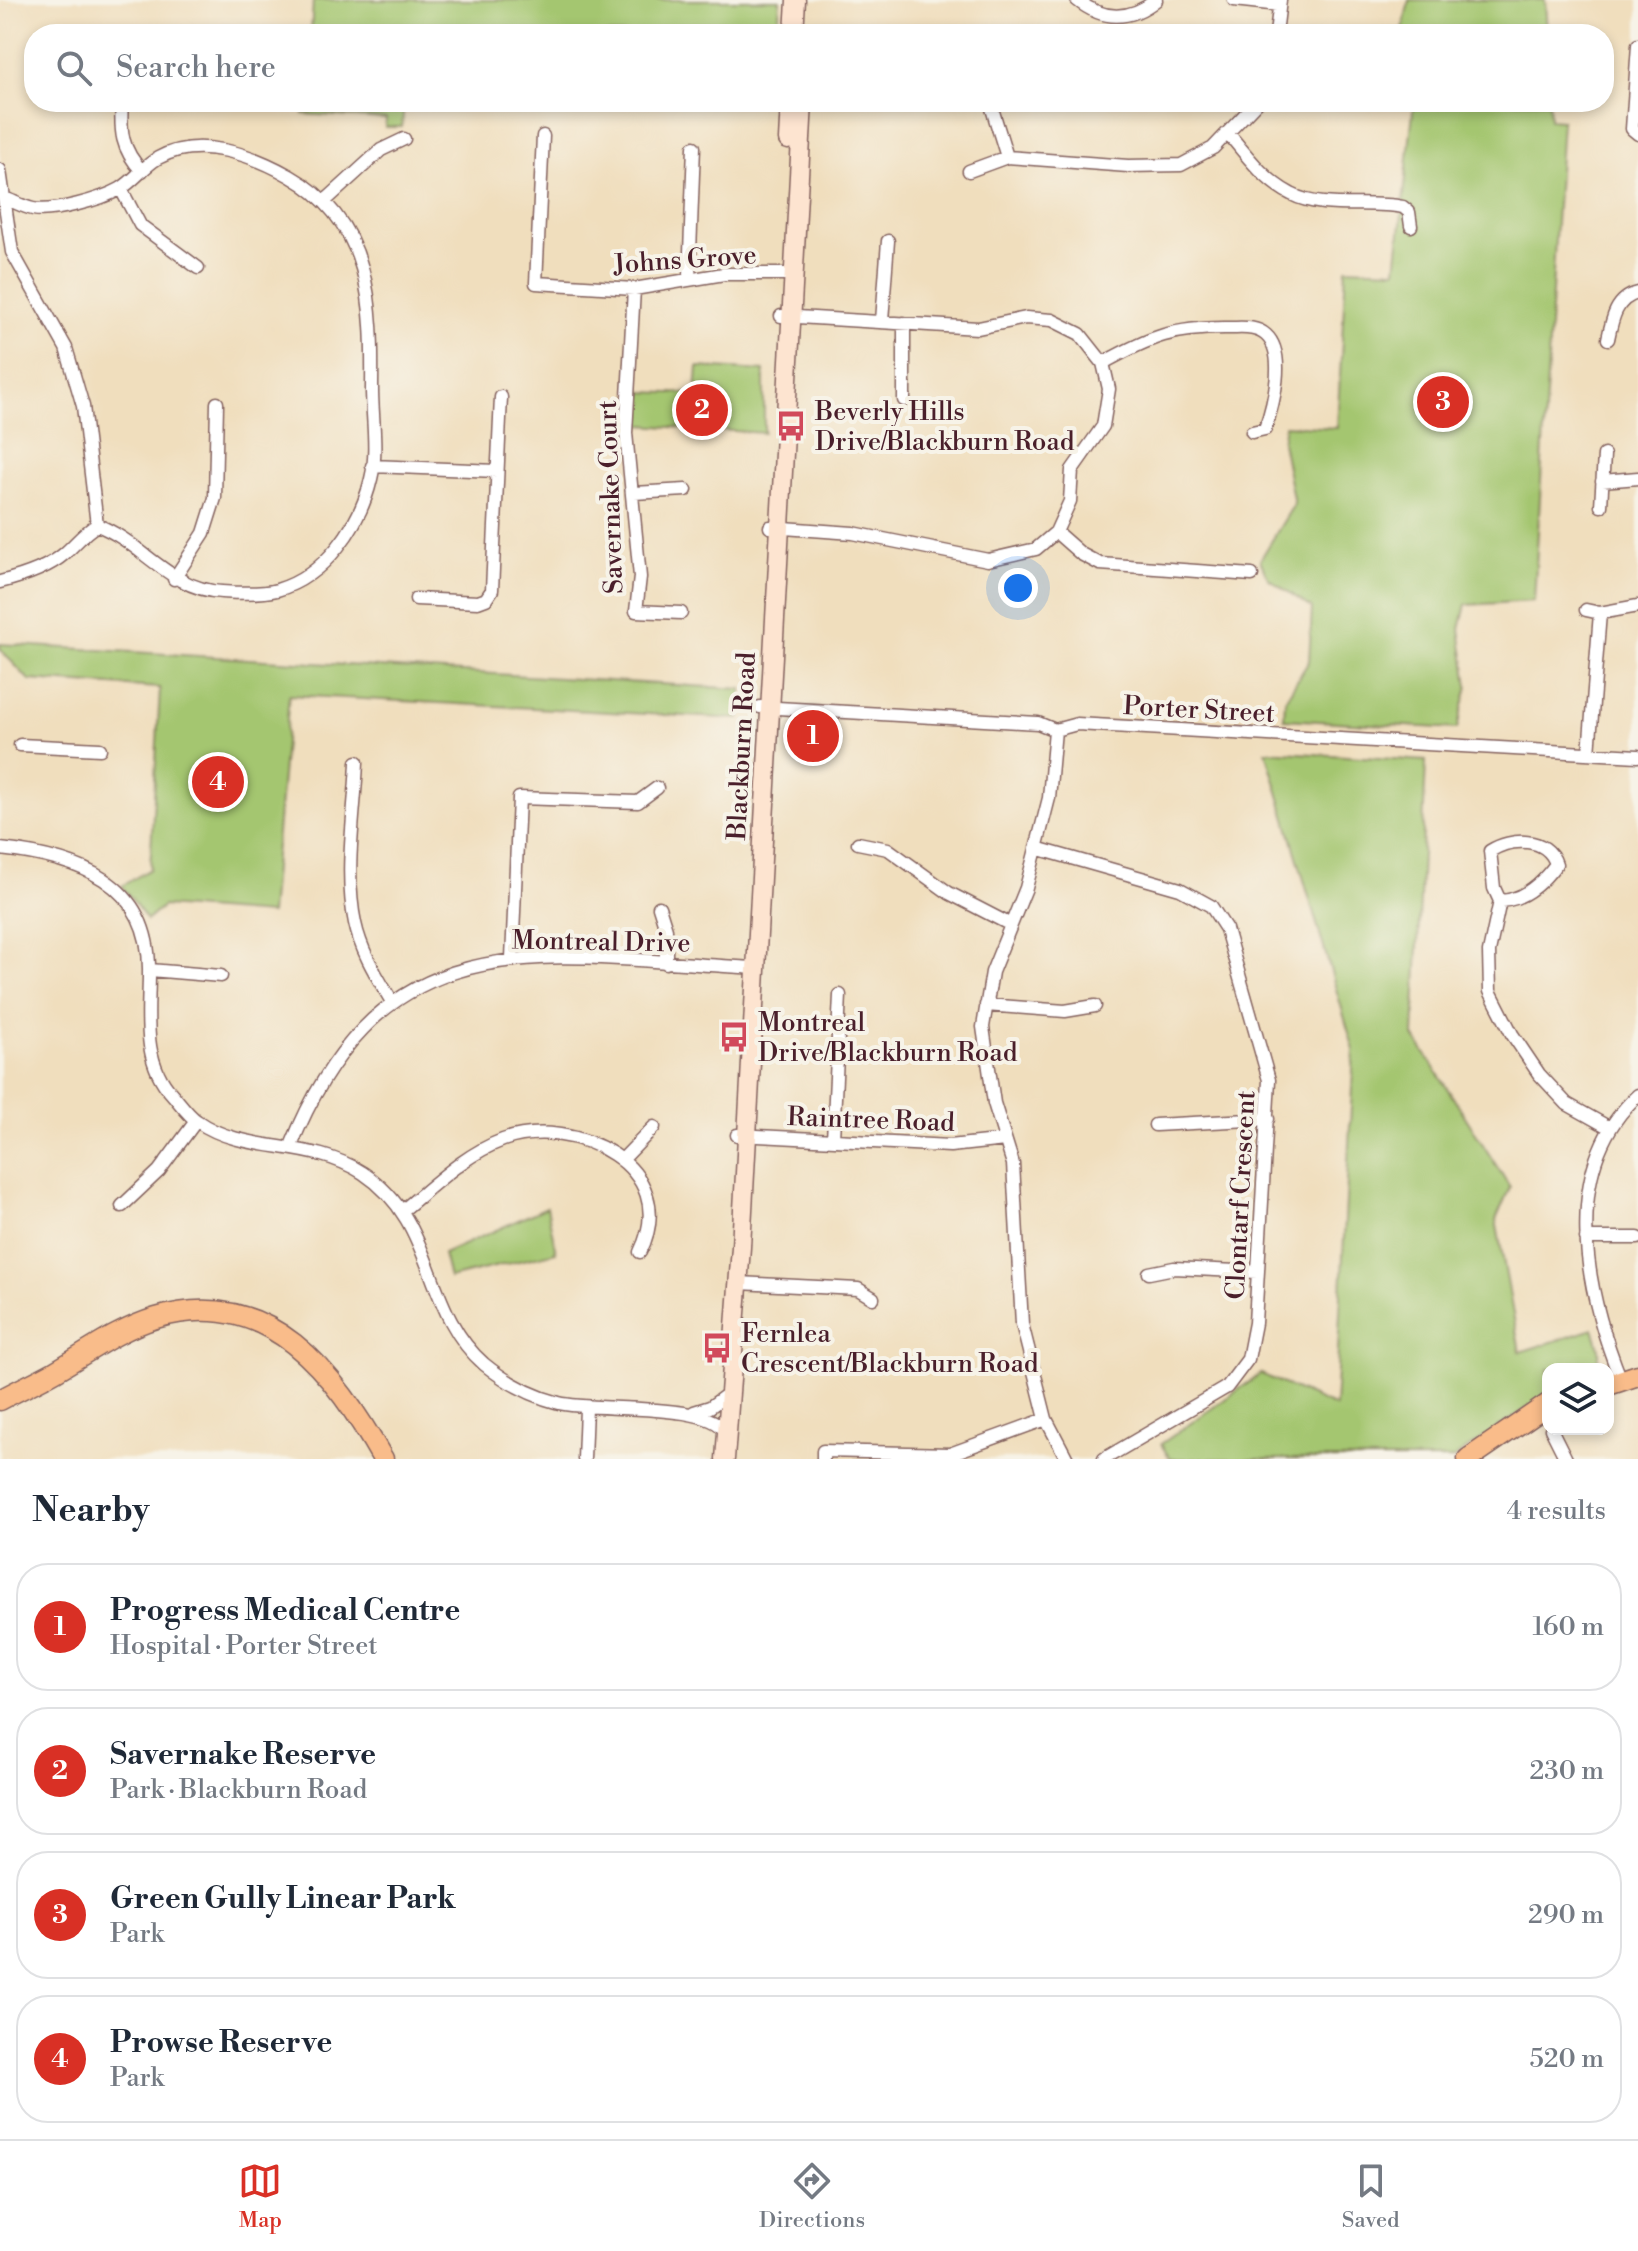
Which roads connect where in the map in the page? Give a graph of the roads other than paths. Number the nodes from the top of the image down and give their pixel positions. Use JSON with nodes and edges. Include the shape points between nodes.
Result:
{"nodes":[{"id":1,"x":796,"y":0,"type":"edge"},
{"id":2,"x":808,"y":0,"type":"edge"},
{"id":3,"x":1077,"y":0,"type":"edge"},
{"id":4,"x":1156,"y":0,"type":"edge"},
{"id":5,"x":1234,"y":0,"type":"edge"},
{"id":6,"x":1280,"y":2,"type":"edge"},
{"id":7,"x":795,"y":24,"type":"edge"},
{"id":8,"x":807,"y":24,"type":"edge"},
{"id":9,"x":1277,"y":24,"type":"edge"},
{"id":10,"x":1638,"y":45,"type":"edge"},
{"id":11,"x":121,"y":112,"type":"edge"},
{"id":12,"x":790,"y":112,"type":"edge"},
{"id":13,"x":802,"y":112,"type":"edge"},
{"id":14,"x":993,"y":112,"type":"edge"},
{"id":15,"x":1248,"y":112,"type":"edge"},
{"id":16,"x":1630,"y":132,"type":"edge"},
{"id":17,"x":1228,"y":133,"type":"junction"},
{"id":18,"x":543,"y":136,"type":"dead end"},
{"id":19,"x":404,"y":139,"type":"dead end"},
{"id":20,"x":694,"y":147,"type":"dead end"},
{"id":21,"x":1007,"y":157,"type":"junction"},
{"id":22,"x":0,"y":170,"type":"edge"},
{"id":23,"x":142,"y":171,"type":"junction"},
{"id":24,"x":969,"y":171,"type":"dead end"},
{"id":25,"x":121,"y":189,"type":"junction"},
{"id":26,"x":4,"y":198,"type":"junction"},
{"id":27,"x":324,"y":202,"type":"junction"},
{"id":28,"x":1411,"y":226,"type":"dead end"},
{"id":29,"x":888,"y":241,"type":"dead end"},
{"id":30,"x":198,"y":268,"type":"dead end"},
{"id":31,"x":788,"y":274,"type":"junction"},
{"id":32,"x":689,"y":279,"type":"junction"},
{"id":33,"x":634,"y":289,"type":"junction"},
{"id":34,"x":1638,"y":293,"type":"edge"},
{"id":35,"x":786,"y":317,"type":"junction"},
{"id":36,"x":882,"y":321,"type":"junction"},
{"id":37,"x":904,"y":323,"type":"junction"},
{"id":38,"x":1608,"y":339,"type":"dead end"},
{"id":39,"x":1103,"y":363,"type":"junction"},
{"id":40,"x":501,"y":397,"type":"dead end"},
{"id":41,"x":904,"y":400,"type":"dead end"},
{"id":42,"x":217,"y":403,"type":"dead end"},
{"id":43,"x":1252,"y":432,"type":"dead end"},
{"id":44,"x":1604,"y":455,"type":"dead end"},
{"id":45,"x":372,"y":466,"type":"junction"},
{"id":46,"x":497,"y":471,"type":"junction"},
{"id":47,"x":1638,"y":478,"type":"edge"},
{"id":48,"x":1602,"y":481,"type":"junction"},
{"id":49,"x":686,"y":490,"type":"dead end"},
{"id":50,"x":634,"y":493,"type":"junction"},
{"id":51,"x":1601,"y":506,"type":"dead end"},
{"id":52,"x":97,"y":525,"type":"junction"},
{"id":53,"x":775,"y":527,"type":"junction"},
{"id":54,"x":1056,"y":532,"type":"junction"},
{"id":55,"x":1252,"y":575,"type":"dead end"},
{"id":56,"x":174,"y":579,"type":"junction"},
{"id":57,"x":0,"y":582,"type":"edge"},
{"id":58,"x":416,"y":599,"type":"dead end"},
{"id":59,"x":1638,"y":606,"type":"edge"},
{"id":60,"x":1586,"y":610,"type":"dead end"},
{"id":61,"x":681,"y":613,"type":"dead end"},
{"id":62,"x":1600,"y":613,"type":"junction"},
{"id":63,"x":764,"y":708,"type":"junction"},
{"id":64,"x":1055,"y":730,"type":"junction"},
{"id":65,"x":20,"y":745,"type":"dead end"},
{"id":66,"x":100,"y":749,"type":"dead end"},
{"id":67,"x":1589,"y":753,"type":"junction"},
{"id":68,"x":1638,"y":756,"type":"edge"},
{"id":69,"x":357,"y":762,"type":"dead end"},
{"id":70,"x":657,"y":788,"type":"dead end"},
{"id":71,"x":858,"y":843,"type":"dead end"},
{"id":72,"x":1036,"y":848,"type":"junction"},
{"id":73,"x":0,"y":849,"type":"edge"},
{"id":74,"x":1500,"y":901,"type":"junction"},
{"id":75,"x":659,"y":907,"type":"dead end"},
{"id":76,"x":1011,"y":925,"type":"junction"},
{"id":77,"x":512,"y":958,"type":"junction"},
{"id":78,"x":666,"y":963,"type":"junction"},
{"id":79,"x":750,"y":968,"type":"junction"},
{"id":80,"x":150,"y":970,"type":"junction"},
{"id":81,"x":221,"y":976,"type":"dead end"},
{"id":82,"x":840,"y":995,"type":"dead end"},
{"id":83,"x":392,"y":1002,"type":"junction"},
{"id":84,"x":986,"y":1005,"type":"junction"},
{"id":85,"x":1095,"y":1006,"type":"dead end"},
{"id":86,"x":1638,"y":1095,"type":"edge"},
{"id":87,"x":1268,"y":1119,"type":"junction"},
{"id":88,"x":196,"y":1121,"type":"junction"},
{"id":89,"x":1155,"y":1125,"type":"dead end"},
{"id":90,"x":654,"y":1127,"type":"dead end"},
{"id":91,"x":1610,"y":1128,"type":"junction"},
{"id":92,"x":742,"y":1135,"type":"junction"},
{"id":93,"x":833,"y":1139,"type":"junction"},
{"id":94,"x":1005,"y":1140,"type":"junction"},
{"id":95,"x":291,"y":1146,"type":"junction"},
{"id":96,"x":623,"y":1159,"type":"junction"},
{"id":97,"x":122,"y":1206,"type":"dead end"},
{"id":98,"x":402,"y":1211,"type":"junction"},
{"id":99,"x":1586,"y":1238,"type":"junction"},
{"id":100,"x":1638,"y":1238,"type":"edge"},
{"id":101,"x":640,"y":1252,"type":"dead end"},
{"id":102,"x":1257,"y":1272,"type":"junction"},
{"id":103,"x":1149,"y":1273,"type":"dead end"},
{"id":104,"x":739,"y":1283,"type":"junction"},
{"id":105,"x":873,"y":1298,"type":"dead end"},
{"id":106,"x":1638,"y":1363,"type":"edge"},
{"id":107,"x":52,"y":1373,"type":"junction"},
{"id":108,"x":1618,"y":1377,"type":"edge"},
{"id":109,"x":729,"y":1393,"type":"junction"},
{"id":110,"x":0,"y":1400,"type":"edge"},
{"id":111,"x":586,"y":1408,"type":"junction"},
{"id":112,"x":691,"y":1412,"type":"junction"},
{"id":113,"x":0,"y":1413,"type":"edge"},
{"id":114,"x":1046,"y":1419,"type":"junction"},
{"id":115,"x":1542,"y":1420,"type":"edge"},
{"id":116,"x":1542,"y":1420,"type":"edge"},
{"id":117,"x":726,"y":1433,"type":"junction"},
{"id":118,"x":1555,"y":1435,"type":"edge"},
{"id":119,"x":950,"y":1457,"type":"edge"},
{"id":120,"x":383,"y":1459,"type":"edge"},
{"id":121,"x":584,"y":1459,"type":"edge"},
{"id":122,"x":725,"y":1459,"type":"edge"},
{"id":123,"x":823,"y":1459,"type":"edge"},
{"id":124,"x":1067,"y":1459,"type":"edge"},
{"id":125,"x":1104,"y":1459,"type":"edge"},
{"id":126,"x":1468,"y":1459,"type":"edge"},
{"id":127,"x":1481,"y":1459,"type":"edge"},
{"id":128,"x":1566,"y":1459,"type":"edge"}],
"edges":[{"from":1,"to":7,"type":"main road"},
{"from":2,"to":8,"type":"main road"},
{"from":3,"to":4,"type":"street","via":[[1113,16],[1134,15]]},
{"from":5,"to":6,"type":"street"},
{"from":6,"to":9,"type":"street"},
{"from":10,"to":16,"type":"street"},
{"from":11,"to":23,"type":"street","via":[[127,155]]},
{"from":12,"to":31,"type":"main road","name":"Blackburn Road"},
{"from":13,"to":31,"type":"main road","name":"Blackburn Road"},
{"from":14,"to":21,"type":"street"},
{"from":15,"to":17,"type":"street"},
{"from":17,"to":21,"type":"street","via":[[1181,165]]},
{"from":17,"to":28,"type":"street","via":[[1259,170],[1292,195],[1403,207]]},
{"from":18,"to":33,"type":"street","name":"Johns Grove","via":[[536,283]]},
{"from":19,"to":27,"type":"street","via":[[381,150]]},
{"from":20,"to":32,"type":"street"},
{"from":21,"to":24,"type":"street"},
{"from":22,"to":26,"type":"street"},
{"from":23,"to":25,"type":"street"},
{"from":23,"to":27,"type":"street","via":[[159,157],[203,147],[241,154],[292,176]]},
{"from":25,"to":26,"type":"street","via":[[84,203],[35,210]]},
{"from":25,"to":30,"type":"street","via":[[140,225]]},
{"from":26,"to":52,"type":"street","via":[[12,252],[66,348],[83,406]]},
{"from":27,"to":45,"type":"street","via":[[336,212],[363,263],[373,321]]},
{"from":29,"to":36,"type":"street"},
{"from":31,"to":32,"type":"street","name":"Johns Grove"},
{"from":31,"to":35,"type":"main road","name":"Blackburn Road"},
{"from":32,"to":33,"type":"street","name":"Johns Grove"},
{"from":33,"to":50,"type":"street","name":"Savernake Court","via":[[626,433]]},
{"from":34,"to":38,"type":"street","via":[[1622,301]]},
{"from":35,"to":36,"type":"street"},
{"from":35,"to":53,"type":"main road","name":"Blackburn Road"},
{"from":36,"to":37,"type":"street"},
{"from":37,"to":39,"type":"street","via":[[978,328],[1026,318],[1052,320],[1080,334]]},
{"from":37,"to":41,"type":"street"},
{"from":39,"to":43,"type":"street","via":[[1147,339],[1189,327],[1252,328],[1267,335],[1277,356],[1270,414],[1265,429]]},
{"from":39,"to":54,"type":"street","via":[[1109,389],[1103,426],[1072,470],[1070,501]]},
{"from":40,"to":46,"type":"street"},
{"from":42,"to":56,"type":"street","via":[[215,498],[204,533]]},
{"from":44,"to":48,"type":"street"},
{"from":45,"to":46,"type":"street"},
{"from":45,"to":56,"type":"street","via":[[352,529],[319,567],[276,590],[219,592]]},
{"from":46,"to":58,"type":"street","via":[[492,590],[478,602]]},
{"from":47,"to":48,"type":"street"},
{"from":48,"to":51,"type":"street"},
{"from":49,"to":50,"type":"street"},
{"from":50,"to":61,"type":"street","name":"Savernake Court","via":[[640,577],[636,611]]},
{"from":52,"to":56,"type":"street","via":[[114,531]]},
{"from":52,"to":57,"type":"street","via":[[62,556]]},
{"from":53,"to":54,"type":"street","via":[[853,533],[988,560],[1036,549]]},
{"from":53,"to":63,"type":"main road","name":"Blackburn Road"},
{"from":54,"to":55,"type":"street","via":[[1100,564]]},
{"from":59,"to":62,"type":"street"},
{"from":60,"to":62,"type":"street"},
{"from":62,"to":67,"type":"street"},
{"from":63,"to":64,"type":"street","name":"Porter Street","via":[[1038,723]]},
{"from":63,"to":79,"type":"main road","name":"Blackburn Road"},
{"from":64,"to":67,"type":"street","name":"Porter Street","via":[[1077,724]]},
{"from":64,"to":72,"type":"street","via":[[1049,798]]},
{"from":65,"to":66,"type":"street"},
{"from":67,"to":68,"type":"street","name":"Porter Street"},
{"from":69,"to":83,"type":"street","via":[[355,924],[370,965]]},
{"from":70,"to":77,"type":"street","via":[[638,802],[519,798]]},
{"from":71,"to":76,"type":"street","via":[[888,849],[949,893]]},
{"from":72,"to":76,"type":"street"},
{"from":72,"to":87,"type":"street","name":"Clontarf Crescent","via":[[1180,889],[1211,906],[1226,929],[1257,1030],[1269,1080]]},
{"from":73,"to":80,"type":"street","via":[[74,861],[104,878],[137,917]]},
{"from":74,"to":74,"type":"street","via":[[1490,851],[1506,841],[1542,844],[1556,864],[1547,877],[1516,901]]},
{"from":74,"to":91,"type":"street","via":[[1489,952],[1490,991],[1539,1074],[1567,1104]]},
{"from":75,"to":78,"type":"street","via":[[665,920]]},
{"from":76,"to":84,"type":"street","via":[[992,972]]},
{"from":77,"to":78,"type":"street","name":"Montreal Drive"},
{"from":77,"to":83,"type":"street","name":"Montreal Drive","via":[[471,965]]},
{"from":78,"to":79,"type":"street","name":"Montreal Drive"},
{"from":79,"to":92,"type":"main road","name":"Blackburn Road"},
{"from":80,"to":81,"type":"street"},
{"from":80,"to":88,"type":"street","via":[[150,1048],[169,1091]]},
{"from":82,"to":93,"type":"street"},
{"from":83,"to":95,"type":"street","name":"Montreal Drive","via":[[334,1059]]},
{"from":84,"to":85,"type":"street","via":[[1065,1011]]},
{"from":84,"to":94,"type":"street","via":[[983,1027]]},
{"from":86,"to":91,"type":"street"},
{"from":87,"to":89,"type":"street"},
{"from":87,"to":102,"type":"street","name":"Clontarf Crescent"},
{"from":88,"to":95,"type":"street","via":[[231,1137]]},
{"from":88,"to":97,"type":"street","via":[[159,1171]]},
{"from":90,"to":96,"type":"street"},
{"from":91,"to":99,"type":"street","via":[[1594,1170]]},
{"from":92,"to":93,"type":"street","name":"Raintree Road"},
{"from":92,"to":104,"type":"main road","name":"Blackburn Road"},
{"from":92,"to":109,"type":"main road","name":"Blackburn Road","via":[[729,1262]]},
{"from":93,"to":94,"type":"street","name":"Raintree Road","via":[[950,1146]]},
{"from":94,"to":114,"type":"street","via":[[1013,1164],[1022,1324]]},
{"from":95,"to":98,"type":"street","via":[[363,1173]]},
{"from":96,"to":98,"type":"street","via":[[565,1134],[532,1133],[478,1152]]},
{"from":96,"to":101,"type":"street","via":[[648,1210],[647,1239]]},
{"from":98,"to":111,"type":"street","via":[[413,1225],[452,1325],[466,1345],[520,1389]]},
{"from":99,"to":100,"type":"street"},
{"from":99,"to":108,"type":"street","via":[[1594,1303]]},
{"from":102,"to":103,"type":"street","via":[[1174,1268]]},
{"from":102,"to":125,"type":"street","name":"Clontarf Crescent","via":[[1252,1343],[1238,1375],[1227,1387]]},
{"from":104,"to":105,"type":"street","via":[[858,1289]]},
{"from":104,"to":109,"type":"main road","name":"Blackburn Road"},
{"from":106,"to":108,"type":"main road"},
{"from":107,"to":110,"type":"main road"},
{"from":107,"to":113,"type":"main road"},
{"from":107,"to":120,"type":"main road","via":[[156,1318],[196,1313],[241,1317],[279,1333],[319,1363],[351,1402]]},
{"from":109,"to":112,"type":"street","via":[[710,1407]]},
{"from":109,"to":117,"type":"main road","name":"Blackburn Road"},
{"from":111,"to":112,"type":"street"},
{"from":111,"to":121,"type":"street"},
{"from":112,"to":117,"type":"street","via":[[717,1421]]},
{"from":114,"to":119,"type":"street"},
{"from":114,"to":124,"type":"street"},
{"from":115,"to":126,"type":"main road"},
{"from":116,"to":127,"type":"main road"},
{"from":117,"to":122,"type":"main road","name":"Blackburn Road"},
{"from":118,"to":128,"type":"street"},
{"from":119,"to":123,"type":"street","via":[[823,1451]]}]}
